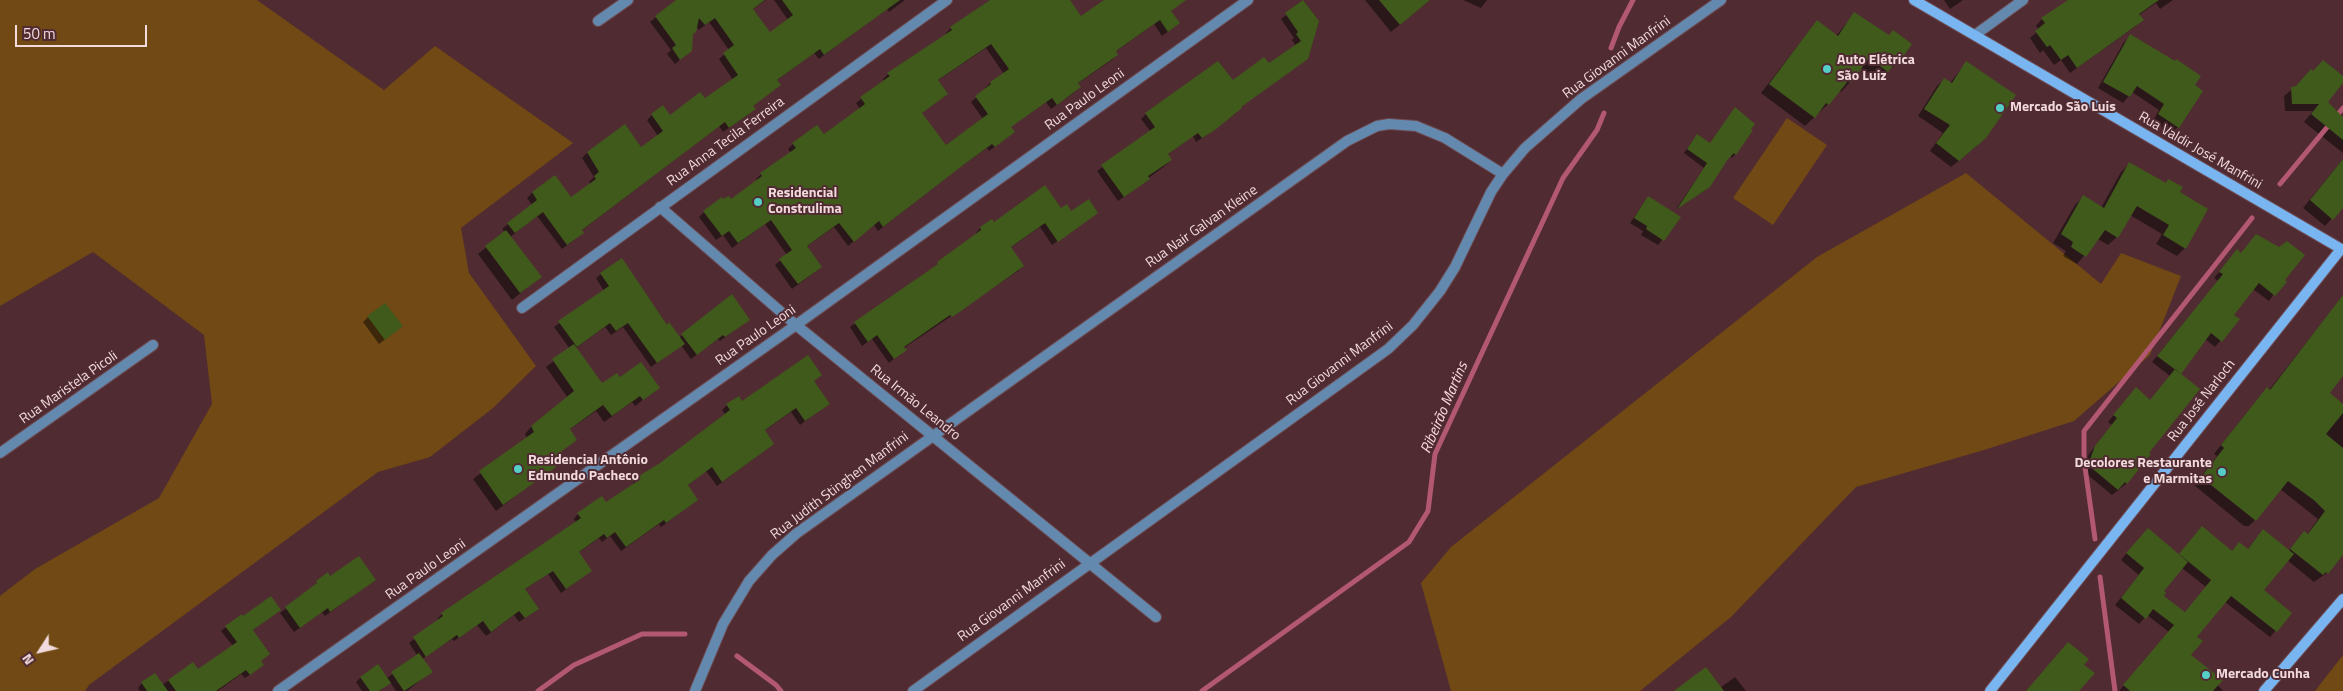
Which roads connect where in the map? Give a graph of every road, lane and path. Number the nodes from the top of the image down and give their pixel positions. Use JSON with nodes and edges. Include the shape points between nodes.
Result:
{"nodes":[{"id":1,"x":628,"y":0,"type":"edge"},
{"id":2,"x":947,"y":0,"type":"edge"},
{"id":3,"x":1248,"y":0,"type":"edge"},
{"id":4,"x":1721,"y":0,"type":"edge"},
{"id":5,"x":1914,"y":0,"type":"edge"},
{"id":6,"x":2023,"y":0,"type":"edge"},
{"id":7,"x":598,"y":21,"type":"dead end"},
{"id":8,"x":1975,"y":35,"type":"junction"},
{"id":9,"x":1503,"y":174,"type":"junction"},
{"id":10,"x":660,"y":206,"type":"junction"},
{"id":11,"x":2342,"y":248,"type":"edge"},
{"id":12,"x":522,"y":308,"type":"dead end"},
{"id":13,"x":796,"y":325,"type":"junction"},
{"id":14,"x":153,"y":345,"type":"dead end"},
{"id":15,"x":932,"y":435,"type":"junction"},
{"id":16,"x":0,"y":453,"type":"edge"},
{"id":17,"x":1089,"y":562,"type":"junction"},
{"id":18,"x":2343,"y":599,"type":"edge"},
{"id":19,"x":1156,"y":617,"type":"dead end"},
{"id":20,"x":278,"y":691,"type":"edge"},
{"id":21,"x":695,"y":691,"type":"edge"},
{"id":22,"x":912,"y":691,"type":"edge"},
{"id":23,"x":1990,"y":691,"type":"edge"},
{"id":24,"x":2264,"y":691,"type":"edge"}],
"edges":[{"from":1,"to":7,"type":"street"},
{"from":2,"to":10,"type":"street","name":"Rua Anna Tecila Ferreira"},
{"from":3,"to":13,"type":"street","name":"Rua Paulo Leoni"},
{"from":4,"to":9,"type":"street","name":"Rua Giovanni Manfrini","via":[[1581,99],[1524,148]]},
{"from":5,"to":8,"type":"street","name":"Rua Valdir José Manfrini"},
{"from":6,"to":8,"type":"street"},
{"from":8,"to":11,"type":"street","name":"Rua Valdir José Manfrini"},
{"from":9,"to":15,"type":"street","name":"Rua Nair Galvan Kleine","via":[[1445,138],[1416,126],[1390,124],[1364,131]]},
{"from":9,"to":17,"type":"street","name":"Rua Giovanni Manfrini","via":[[1448,279],[1401,337]]},
{"from":10,"to":12,"type":"street","name":"Rua Anna Tecila Ferreira"},
{"from":10,"to":13,"type":"street","name":"Rua Irmão Leandro"},
{"from":11,"to":23,"type":"street","name":"Rua José Narloch"},
{"from":13,"to":15,"type":"street","name":"Rua Irmão Leandro"},
{"from":13,"to":20,"type":"street","name":"Rua Paulo Leoni"},
{"from":14,"to":16,"type":"street","name":"Rua Maristela Picoli"},
{"from":15,"to":17,"type":"street","name":"Rua Irmão Leandro"},
{"from":15,"to":21,"type":"street","name":"Rua Judith Stinghen Manfrini","via":[[797,533],[772,555],[749,581],[723,624]]},
{"from":17,"to":19,"type":"street","name":"Rua Irmão Leandro"},
{"from":17,"to":22,"type":"street","name":"Rua Giovanni Manfrini"},
{"from":18,"to":24,"type":"street"}]}
